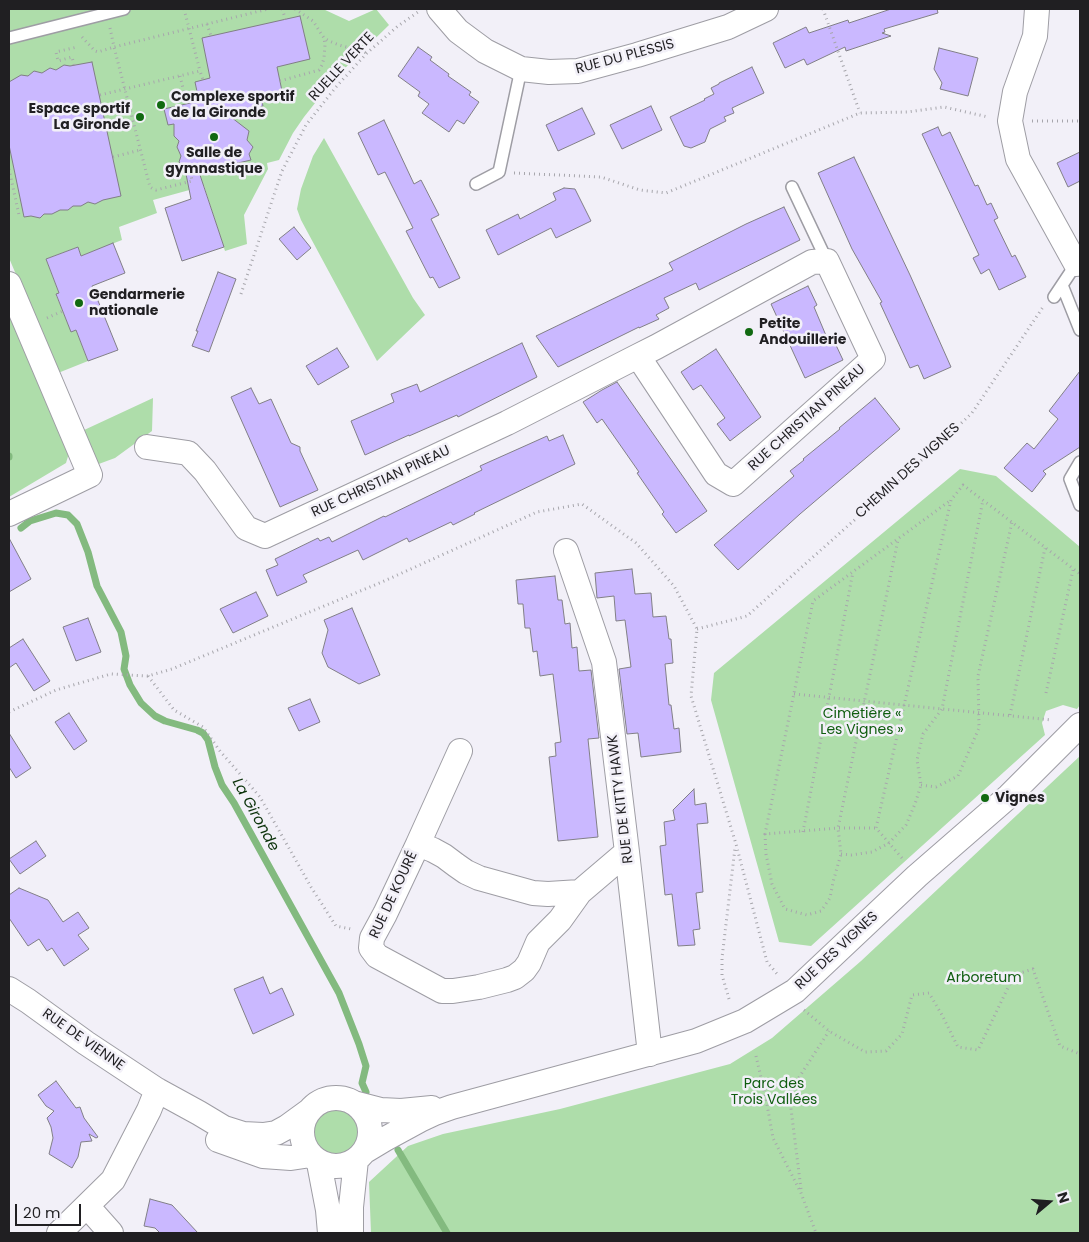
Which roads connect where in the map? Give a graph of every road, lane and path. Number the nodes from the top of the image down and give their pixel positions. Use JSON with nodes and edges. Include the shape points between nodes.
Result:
{"nodes":[{"id":1,"x":124,"y":9,"type":"edge"},
{"id":2,"x":184,"y":9,"type":"edge"},
{"id":3,"x":268,"y":9,"type":"edge"},
{"id":4,"x":282,"y":9,"type":"edge"},
{"id":5,"x":295,"y":9,"type":"edge"},
{"id":6,"x":423,"y":9,"type":"edge"},
{"id":7,"x":439,"y":9,"type":"edge"},
{"id":8,"x":766,"y":9,"type":"edge"},
{"id":9,"x":823,"y":9,"type":"edge"},
{"id":10,"x":1038,"y":9,"type":"edge"},
{"id":11,"x":106,"y":13,"type":"junction"},
{"id":12,"x":286,"y":20,"type":"dead end"},
{"id":13,"x":207,"y":24,"type":"junction"},
{"id":14,"x":59,"y":25,"type":"junction"},
{"id":15,"x":189,"y":28,"type":"junction"},
{"id":16,"x":211,"y":36,"type":"dead end"},
{"id":17,"x":9,"y":38,"type":"edge"},
{"id":18,"x":324,"y":38,"type":"junction"},
{"id":19,"x":77,"y":47,"type":"dead end"},
{"id":20,"x":114,"y":47,"type":"junction"},
{"id":21,"x":367,"y":53,"type":"junction"},
{"id":22,"x":74,"y":65,"type":"dead end"},
{"id":23,"x":521,"y":69,"type":"junction"},
{"id":24,"x":200,"y":71,"type":"junction"},
{"id":25,"x":180,"y":76,"type":"junction"},
{"id":26,"x":202,"y":80,"type":"dead end"},
{"id":27,"x":280,"y":80,"type":"dead end"},
{"id":28,"x":125,"y":89,"type":"junction"},
{"id":29,"x":100,"y":95,"type":"dead end"},
{"id":30,"x":261,"y":97,"type":"dead end"},
{"id":31,"x":272,"y":102,"type":"dead end"},
{"id":32,"x":187,"y":104,"type":"dead end"},
{"id":33,"x":860,"y":113,"type":"junction"},
{"id":34,"x":1010,"y":121,"type":"junction"},
{"id":35,"x":1080,"y":121,"type":"edge"},
{"id":36,"x":140,"y":150,"type":"junction"},
{"id":37,"x":113,"y":157,"type":"dead end"},
{"id":38,"x":9,"y":169,"type":"edge"},
{"id":39,"x":499,"y":172,"type":"junction"},
{"id":40,"x":191,"y":174,"type":"dead end"},
{"id":41,"x":17,"y":182,"type":"dead end"},
{"id":42,"x":12,"y":183,"type":"junction"},
{"id":43,"x":476,"y":184,"type":"dead end"},
{"id":44,"x":792,"y":186,"type":"dead end"},
{"id":45,"x":19,"y":215,"type":"dead end"},
{"id":46,"x":827,"y":262,"type":"junction"},
{"id":47,"x":1076,"y":264,"type":"joint"},
{"id":48,"x":9,"y":284,"type":"edge"},
{"id":49,"x":1062,"y":285,"type":"junction"},
{"id":50,"x":242,"y":294,"type":"dead end"},
{"id":51,"x":1054,"y":297,"type":"joint"},
{"id":52,"x":1080,"y":330,"type":"edge"},
{"id":53,"x":638,"y":356,"type":"junction"},
{"id":54,"x":147,"y":447,"type":"dead end"},
{"id":55,"x":1080,"y":462,"type":"edge"},
{"id":56,"x":952,"y":500,"type":"junction"},
{"id":57,"x":983,"y":500,"type":"junction"},
{"id":58,"x":1080,"y":505,"type":"edge"},
{"id":59,"x":9,"y":514,"type":"edge"},
{"id":60,"x":1012,"y":522,"type":"junction"},
{"id":61,"x":898,"y":539,"type":"junction"},
{"id":62,"x":1045,"y":548,"type":"junction"},
{"id":63,"x":566,"y":551,"type":"dead end"},
{"id":64,"x":1073,"y":570,"type":"junction"},
{"id":65,"x":853,"y":572,"type":"junction"},
{"id":66,"x":1080,"y":574,"type":"edge"},
{"id":67,"x":697,"y":629,"type":"junction"},
{"id":68,"x":148,"y":676,"type":"junction"},
{"id":69,"x":1046,"y":693,"type":"dead end"},
{"id":70,"x":794,"y":694,"type":"junction"},
{"id":71,"x":828,"y":697,"type":"junction"},
{"id":72,"x":864,"y":701,"type":"junction"},
{"id":73,"x":904,"y":705,"type":"junction"},
{"id":74,"x":942,"y":708,"type":"junction"},
{"id":75,"x":9,"y":712,"type":"edge"},
{"id":76,"x":979,"y":712,"type":"junction"},
{"id":77,"x":1010,"y":715,"type":"junction"},
{"id":78,"x":1054,"y":720,"type":"dead end"},
{"id":79,"x":1080,"y":725,"type":"edge"},
{"id":80,"x":460,"y":751,"type":"dead end"},
{"id":81,"x":921,"y":785,"type":"junction"},
{"id":82,"x":838,"y":828,"type":"junction"},
{"id":83,"x":876,"y":828,"type":"junction"},
{"id":84,"x":803,"y":832,"type":"junction"},
{"id":85,"x":765,"y":834,"type":"junction"},
{"id":86,"x":418,"y":844,"type":"junction"},
{"id":87,"x":736,"y":844,"type":"junction"},
{"id":88,"x":889,"y":844,"type":"junction"},
{"id":89,"x":627,"y":852,"type":"junction"},
{"id":90,"x":841,"y":854,"type":"junction"},
{"id":91,"x":918,"y":876,"type":"junction"},
{"id":92,"x":580,"y":892,"type":"junction"},
{"id":93,"x":336,"y":926,"type":"dead end"},
{"id":94,"x":9,"y":989,"type":"edge"},
{"id":95,"x":795,"y":991,"type":"junction"},
{"id":96,"x":729,"y":999,"type":"dead end"},
{"id":97,"x":829,"y":1031,"type":"junction"},
{"id":98,"x":650,"y":1054,"type":"junction"},
{"id":99,"x":1080,"y":1054,"type":"edge"},
{"id":100,"x":756,"y":1056,"type":"dead end"},
{"id":101,"x":157,"y":1090,"type":"junction"},
{"id":102,"x":354,"y":1103,"type":"junction"},
{"id":103,"x":452,"y":1107,"type":"junction"},
{"id":104,"x":309,"y":1111,"type":"junction"},
{"id":105,"x":361,"y":1156,"type":"junction"},
{"id":106,"x":315,"y":1159,"type":"junction"},
{"id":107,"x":801,"y":1193,"type":"junction"},
{"id":108,"x":87,"y":1206,"type":"junction"},
{"id":109,"x":59,"y":1233,"type":"edge"},
{"id":110,"x":111,"y":1233,"type":"edge"},
{"id":111,"x":330,"y":1233,"type":"edge"},
{"id":112,"x":351,"y":1233,"type":"edge"},
{"id":113,"x":816,"y":1233,"type":"edge"}],
"edges":[{"from":1,"to":11,"type":"lane"},
{"from":2,"to":15,"type":"path"},
{"from":3,"to":13,"type":"path"},
{"from":4,"to":12,"type":"path"},
{"from":5,"to":18,"type":"path","via":[[313,21]]},
{"from":6,"to":21,"type":"path","name":"RUELLE VERTE"},
{"from":7,"to":23,"type":"street","name":"RUE DU PLESSIS","via":[[458,31],[485,51]]},
{"from":8,"to":23,"type":"street","name":"RUE DU PLESSIS","via":[[728,27],[578,71]]},
{"from":9,"to":33,"type":"path"},
{"from":10,"to":34,"type":"street","via":[[1034,36],[1015,92]]},
{"from":11,"to":14,"type":"lane"},
{"from":11,"to":20,"type":"path"},
{"from":13,"to":15,"type":"path"},
{"from":13,"to":16,"type":"path"},
{"from":14,"to":17,"type":"lane"},
{"from":14,"to":20,"type":"path","via":[[78,35],[95,51]]},
{"from":15,"to":20,"type":"path"},
{"from":15,"to":24,"type":"path"},
{"from":18,"to":21,"type":"path"},
{"from":18,"to":27,"type":"path","via":[[324,58],[319,70]]},
{"from":19,"to":22,"type":"path","via":[[56,52],[58,61],[72,58]]},
{"from":20,"to":28,"type":"path"},
{"from":21,"to":50,"type":"path","name":"RUELLE VERTE","via":[[306,125],[286,163]]},
{"from":23,"to":39,"type":"lane"},
{"from":24,"to":25,"type":"path"},
{"from":24,"to":26,"type":"path"},
{"from":25,"to":28,"type":"path"},
{"from":25,"to":32,"type":"path"},
{"from":28,"to":29,"type":"path"},
{"from":28,"to":36,"type":"path"},
{"from":30,"to":31,"type":"path"},
{"from":33,"to":34,"type":"path","via":[[944,107]]},
{"from":33,"to":39,"type":"path","via":[[666,194],[640,190],[601,177]]},
{"from":34,"to":35,"type":"path"},
{"from":34,"to":47,"type":"street","via":[[1018,159]]},
{"from":36,"to":37,"type":"path"},
{"from":36,"to":40,"type":"path","via":[[148,182],[153,189],[192,180]]},
{"from":38,"to":42,"type":"path"},
{"from":39,"to":43,"type":"lane"},
{"from":41,"to":42,"type":"path"},
{"from":42,"to":45,"type":"path"},
{"from":44,"to":46,"type":"lane"},
{"from":46,"to":53,"type":"street","name":"RUE CHRISTIAN PINEAU","via":[[812,262]]},
{"from":46,"to":53,"type":"street","name":"RUE CHRISTIAN PINEAU","via":[[873,359],[733,484],[716,474]]},
{"from":47,"to":49,"type":"lane"},
{"from":48,"to":59,"type":"street","via":[[90,475]]},
{"from":49,"to":51,"type":"lane"},
{"from":49,"to":52,"type":"lane"},
{"from":51,"to":67,"type":"path","name":"CHEMIN DES VIGNES","via":[[1044,306],[972,413],[940,443],[747,616]]},
{"from":53,"to":54,"type":"street","name":"RUE CHRISTIAN PINEAU","via":[[507,423],[265,536],[246,528],[205,471],[188,454]]},
{"from":55,"to":58,"type":"lane","via":[[1070,479]]},
{"from":56,"to":57,"type":"path","via":[[963,485]]},
{"from":56,"to":61,"type":"path"},
{"from":56,"to":73,"type":"path"},
{"from":57,"to":60,"type":"path"},
{"from":57,"to":74,"type":"path"},
{"from":60,"to":62,"type":"path"},
{"from":60,"to":76,"type":"path","via":[[978,676]]},
{"from":61,"to":65,"type":"path"},
{"from":61,"to":72,"type":"path"},
{"from":62,"to":64,"type":"path"},
{"from":62,"to":77,"type":"path"},
{"from":63,"to":89,"type":"street","name":"RUE DE KITTY HAWK","via":[[604,662]]},
{"from":64,"to":66,"type":"path"},
{"from":64,"to":69,"type":"path"},
{"from":65,"to":70,"type":"path","via":[[813,601]]},
{"from":65,"to":71,"type":"path"},
{"from":67,"to":68,"type":"path","via":[[674,586],[636,542],[582,504],[537,512],[382,582]]},
{"from":67,"to":87,"type":"path","via":[[691,696]]},
{"from":68,"to":75,"type":"path","via":[[111,674],[56,690]]},
{"from":68,"to":93,"type":"path","via":[[174,710],[203,727],[260,797]]},
{"from":70,"to":71,"type":"path"},
{"from":70,"to":85,"type":"path"},
{"from":71,"to":72,"type":"path"},
{"from":71,"to":84,"type":"path"},
{"from":72,"to":73,"type":"path"},
{"from":72,"to":82,"type":"path"},
{"from":73,"to":74,"type":"path"},
{"from":73,"to":83,"type":"path"},
{"from":74,"to":76,"type":"path"},
{"from":74,"to":81,"type":"path","via":[[923,734],[917,760]]},
{"from":76,"to":77,"type":"path"},
{"from":76,"to":81,"type":"path","via":[[979,728],[958,776],[936,787]]},
{"from":77,"to":78,"type":"path"},
{"from":79,"to":91,"type":"street","name":"RUE DES VIGNES","via":[[1009,796]]},
{"from":80,"to":86,"type":"street","name":"RUE DE KOURÉ"},
{"from":81,"to":88,"type":"path","via":[[906,825]]},
{"from":82,"to":83,"type":"path"},
{"from":82,"to":84,"type":"path"},
{"from":82,"to":90,"type":"path"},
{"from":83,"to":88,"type":"path"},
{"from":84,"to":85,"type":"path"},
{"from":85,"to":90,"type":"path","via":[[772,884],[785,909],[807,915],[821,911],[830,898]]},
{"from":86,"to":92,"type":"street","name":"RUE DE KOURÉ","via":[[479,878],[533,893]]},
{"from":86,"to":92,"type":"street","name":"RUE DE KOURÉ","via":[[372,938],[371,948],[385,961],[442,991],[479,987],[515,977],[529,963],[538,942],[560,920]]},
{"from":87,"to":95,"type":"path","via":[[767,962]]},
{"from":87,"to":96,"type":"path","via":[[722,958],[722,975]]},
{"from":88,"to":90,"type":"path","via":[[872,852]]},
{"from":88,"to":91,"type":"path"},
{"from":89,"to":92,"type":"street","name":"RUE DE KOURÉ"},
{"from":89,"to":98,"type":"street","name":"RUE DE KITTY HAWK"},
{"from":91,"to":95,"type":"street","name":"RUE DES VIGNES"},
{"from":94,"to":101,"type":"street","name":"RUE DE VIENNE"},
{"from":95,"to":97,"type":"path","via":[[805,1012]]},
{"from":95,"to":98,"type":"street","name":"RUE DES VIGNES","via":[[745,1021],[696,1041]]},
{"from":97,"to":99,"type":"path","via":[[865,1052],[886,1051],[902,1034],[912,995],[929,993],[958,1047],[978,1050],[1014,975],[1033,969],[1060,1046]]},
{"from":97,"to":107,"type":"path","via":[[790,1093]]},
{"from":98,"to":103,"type":"street","name":"RUE DES VIGNES"},
{"from":100,"to":107,"type":"path","via":[[773,1138]]},
{"from":101,"to":104,"type":"street","name":"RUE DE VIENNE","via":[[224,1128],[243,1134],[276,1133]]},
{"from":101,"to":106,"type":"street","name":"RUE DE VIENNE","via":[[200,1129],[218,1140],[263,1156]]},
{"from":101,"to":108,"type":"street","via":[[113,1180]]},
{"from":102,"to":103,"type":"street","name":"RUE DES VIGNES","via":[[400,1111]]},
{"from":102,"to":104,"type":"street","via":[[330,1098],[318,1102]]},
{"from":102,"to":105,"type":"street","via":[[368,1119],[371,1130]]},
{"from":103,"to":105,"type":"street","name":"RUE DES VIGNES","via":[[385,1139]]},
{"from":104,"to":106,"type":"street","via":[[303,1121],[302,1133],[304,1145]]},
{"from":105,"to":106,"type":"street","via":[[343,1166]]},
{"from":105,"to":112,"type":"street","via":[[351,1206]]},
{"from":106,"to":111,"type":"street","via":[[328,1210]]},
{"from":107,"to":113,"type":"path"},
{"from":108,"to":109,"type":"street"},
{"from":108,"to":110,"type":"street"}]}
